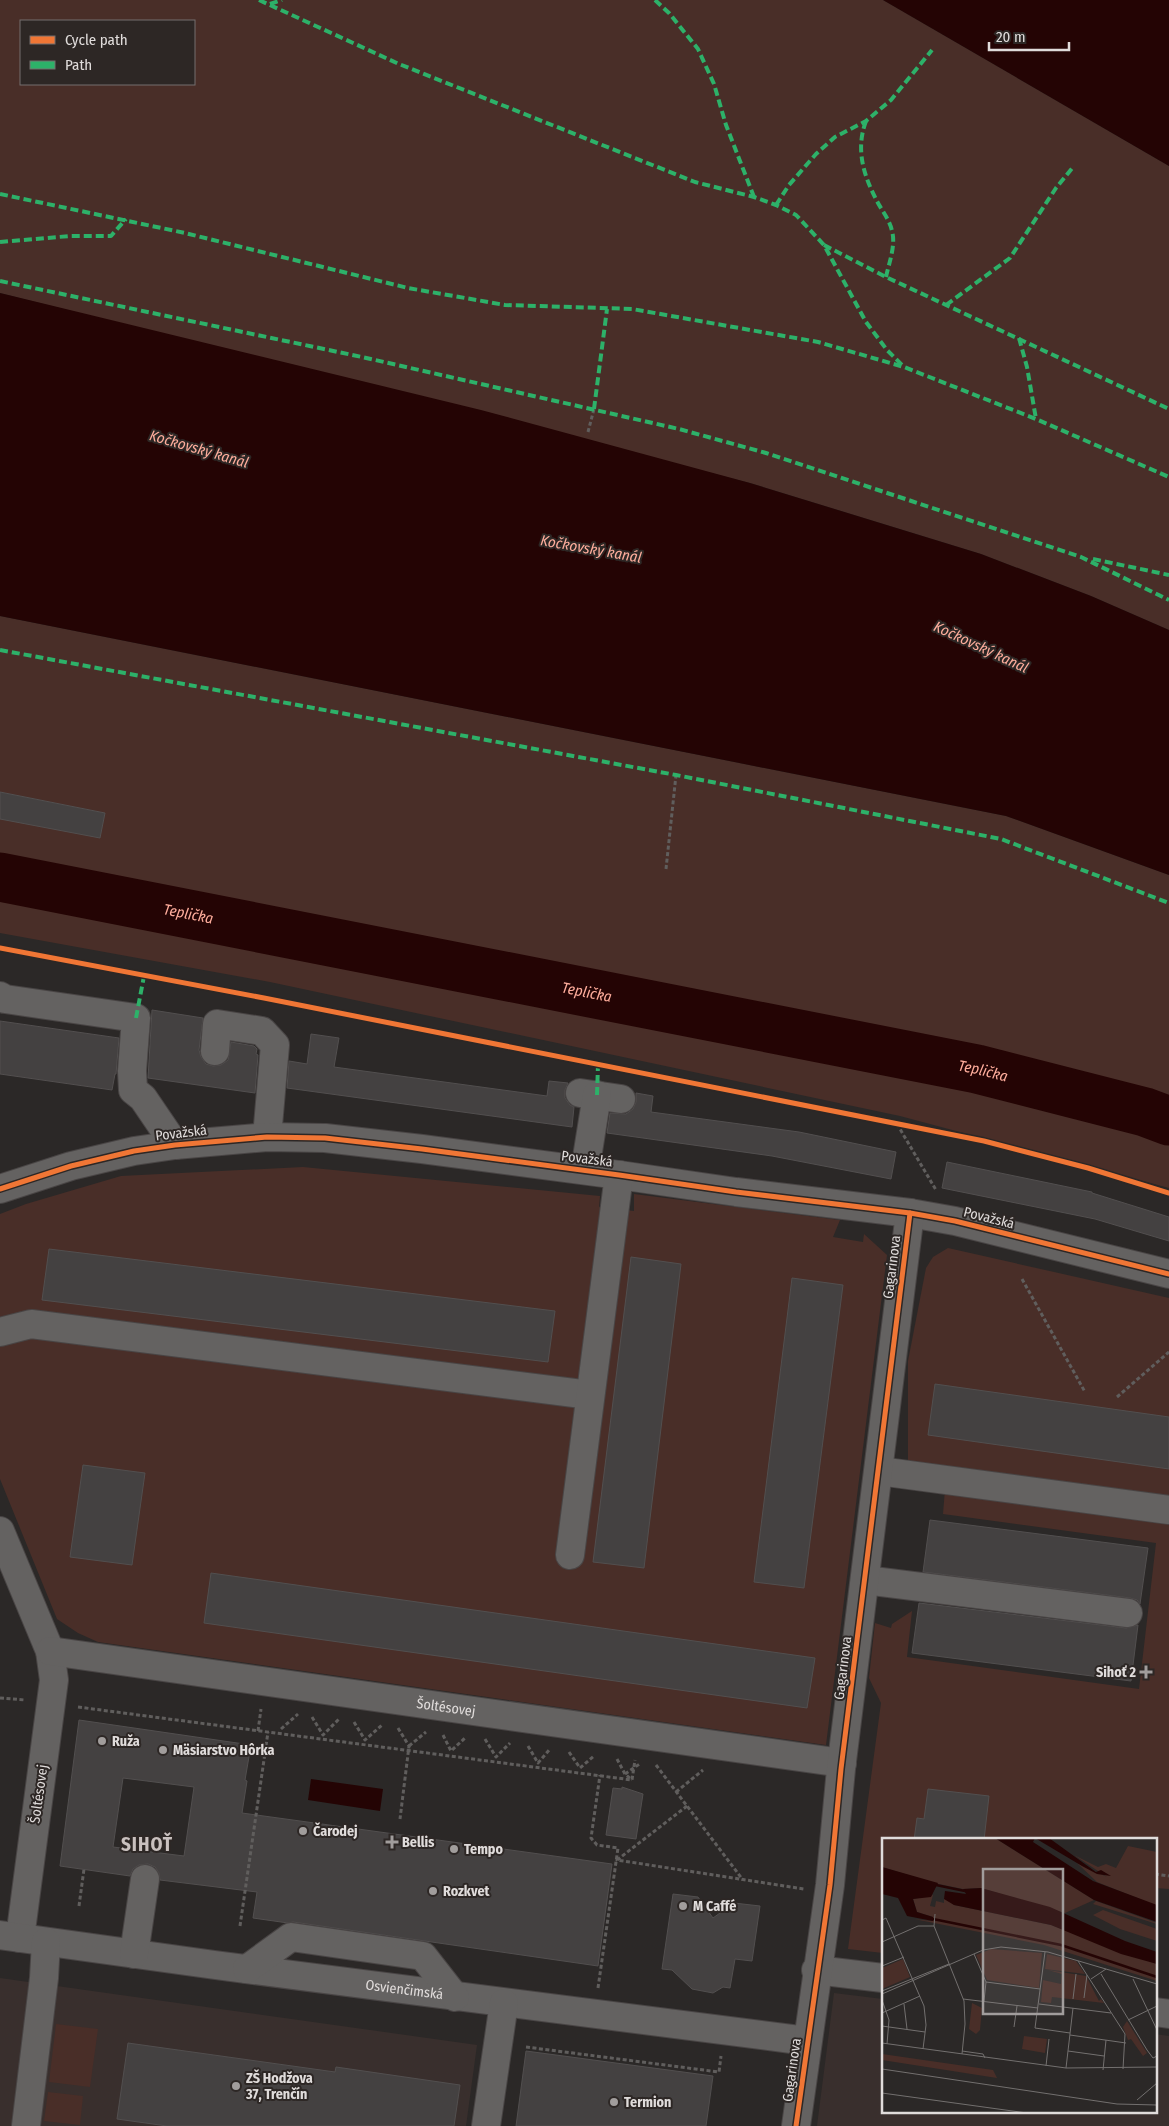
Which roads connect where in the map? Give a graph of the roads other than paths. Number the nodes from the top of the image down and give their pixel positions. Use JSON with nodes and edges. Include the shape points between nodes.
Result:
{"nodes":[{"id":1,"x":0,"y":996,"type":"edge"},
{"id":2,"x":215,"y":1051,"type":"dead end"},
{"id":3,"x":599,"y":1096,"type":"dead end"},
{"id":4,"x":267,"y":1137,"type":"junction"},
{"id":5,"x":175,"y":1145,"type":"junction"},
{"id":6,"x":585,"y":1170,"type":"junction"},
{"id":7,"x":619,"y":1174,"type":"junction"},
{"id":8,"x":3,"y":1180,"type":"edge"},
{"id":9,"x":910,"y":1214,"type":"junction"},
{"id":10,"x":1169,"y":1274,"type":"edge"},
{"id":11,"x":0,"y":1332,"type":"edge"},
{"id":12,"x":590,"y":1395,"type":"junction"},
{"id":13,"x":878,"y":1471,"type":"junction"},
{"id":14,"x":1169,"y":1510,"type":"edge"},
{"id":15,"x":0,"y":1531,"type":"edge"},
{"id":16,"x":570,"y":1555,"type":"dead end"},
{"id":17,"x":865,"y":1580,"type":"junction"},
{"id":18,"x":1128,"y":1613,"type":"dead end"},
{"id":19,"x":50,"y":1651,"type":"junction"},
{"id":20,"x":842,"y":1763,"type":"junction"},
{"id":21,"x":145,"y":1879,"type":"dead end"},
{"id":22,"x":22,"y":1938,"type":"edge"},
{"id":23,"x":134,"y":1954,"type":"junction"},
{"id":24,"x":247,"y":1969,"type":"junction"},
{"id":25,"x":816,"y":1970,"type":"junction"},
{"id":26,"x":882,"y":1978,"type":"edge"},
{"id":27,"x":455,"y":1997,"type":"junction"},
{"id":28,"x":504,"y":2002,"type":"junction"},
{"id":29,"x":1156,"y":2012,"type":"edge"},
{"id":30,"x":1169,"y":2014,"type":"edge"},
{"id":31,"x":807,"y":2041,"type":"junction"},
{"id":32,"x":26,"y":2126,"type":"edge"},
{"id":33,"x":486,"y":2126,"type":"edge"},
{"id":34,"x":796,"y":2126,"type":"edge"}],
"edges":[{"from":1,"to":5,"type":"street","via":[[136,1018],[133,1090],[143,1098]]},
{"from":2,"to":4,"type":"street","via":[[217,1024],[262,1031],[276,1045]]},
{"from":3,"to":6,"type":"street"},
{"from":4,"to":5,"type":"street","name":"Považská"},
{"from":4,"to":6,"type":"street","name":"Považská","via":[[371,1142]]},
{"from":5,"to":8,"type":"street","name":"Považská"},
{"from":6,"to":7,"type":"street","name":"Považská"},
{"from":7,"to":9,"type":"street","name":"Považská"},
{"from":7,"to":12,"type":"street"},
{"from":9,"to":10,"type":"street","name":"Považská","via":[[955,1221]]},
{"from":9,"to":13,"type":"street","name":"Gagarinova"},
{"from":11,"to":12,"type":"street","via":[[31,1324]]},
{"from":12,"to":16,"type":"street"},
{"from":13,"to":14,"type":"street"},
{"from":13,"to":17,"type":"street","name":"Gagarinova"},
{"from":15,"to":19,"type":"street","name":"Šoltésovej"},
{"from":17,"to":18,"type":"street"},
{"from":17,"to":20,"type":"street","name":"Gagarinova"},
{"from":19,"to":20,"type":"street","name":"Šoltésovej"},
{"from":19,"to":22,"type":"street","name":"Šoltésovej","via":[[54,1680]]},
{"from":20,"to":25,"type":"street","name":"Gagarinova","via":[[830,1885]]},
{"from":21,"to":23,"type":"street"},
{"from":22,"to":23,"type":"street","name":"Osvienčimská"},
{"from":22,"to":32,"type":"street","name":"Šoltésovej","via":[[44,1978]]},
{"from":23,"to":24,"type":"street","name":"Osvienčimská"},
{"from":24,"to":27,"type":"street","name":"Osvienčimská"},
{"from":24,"to":27,"type":"street","via":[[291,1937],[422,1956]]},
{"from":25,"to":26,"type":"street"},
{"from":25,"to":31,"type":"street","name":"Gagarinova"},
{"from":27,"to":28,"type":"street","name":"Osvienčimská"},
{"from":28,"to":31,"type":"street","name":"Osvienčimská"},
{"from":28,"to":33,"type":"street"},
{"from":29,"to":30,"type":"street"},
{"from":31,"to":34,"type":"street","name":"Gagarinova"}]}
